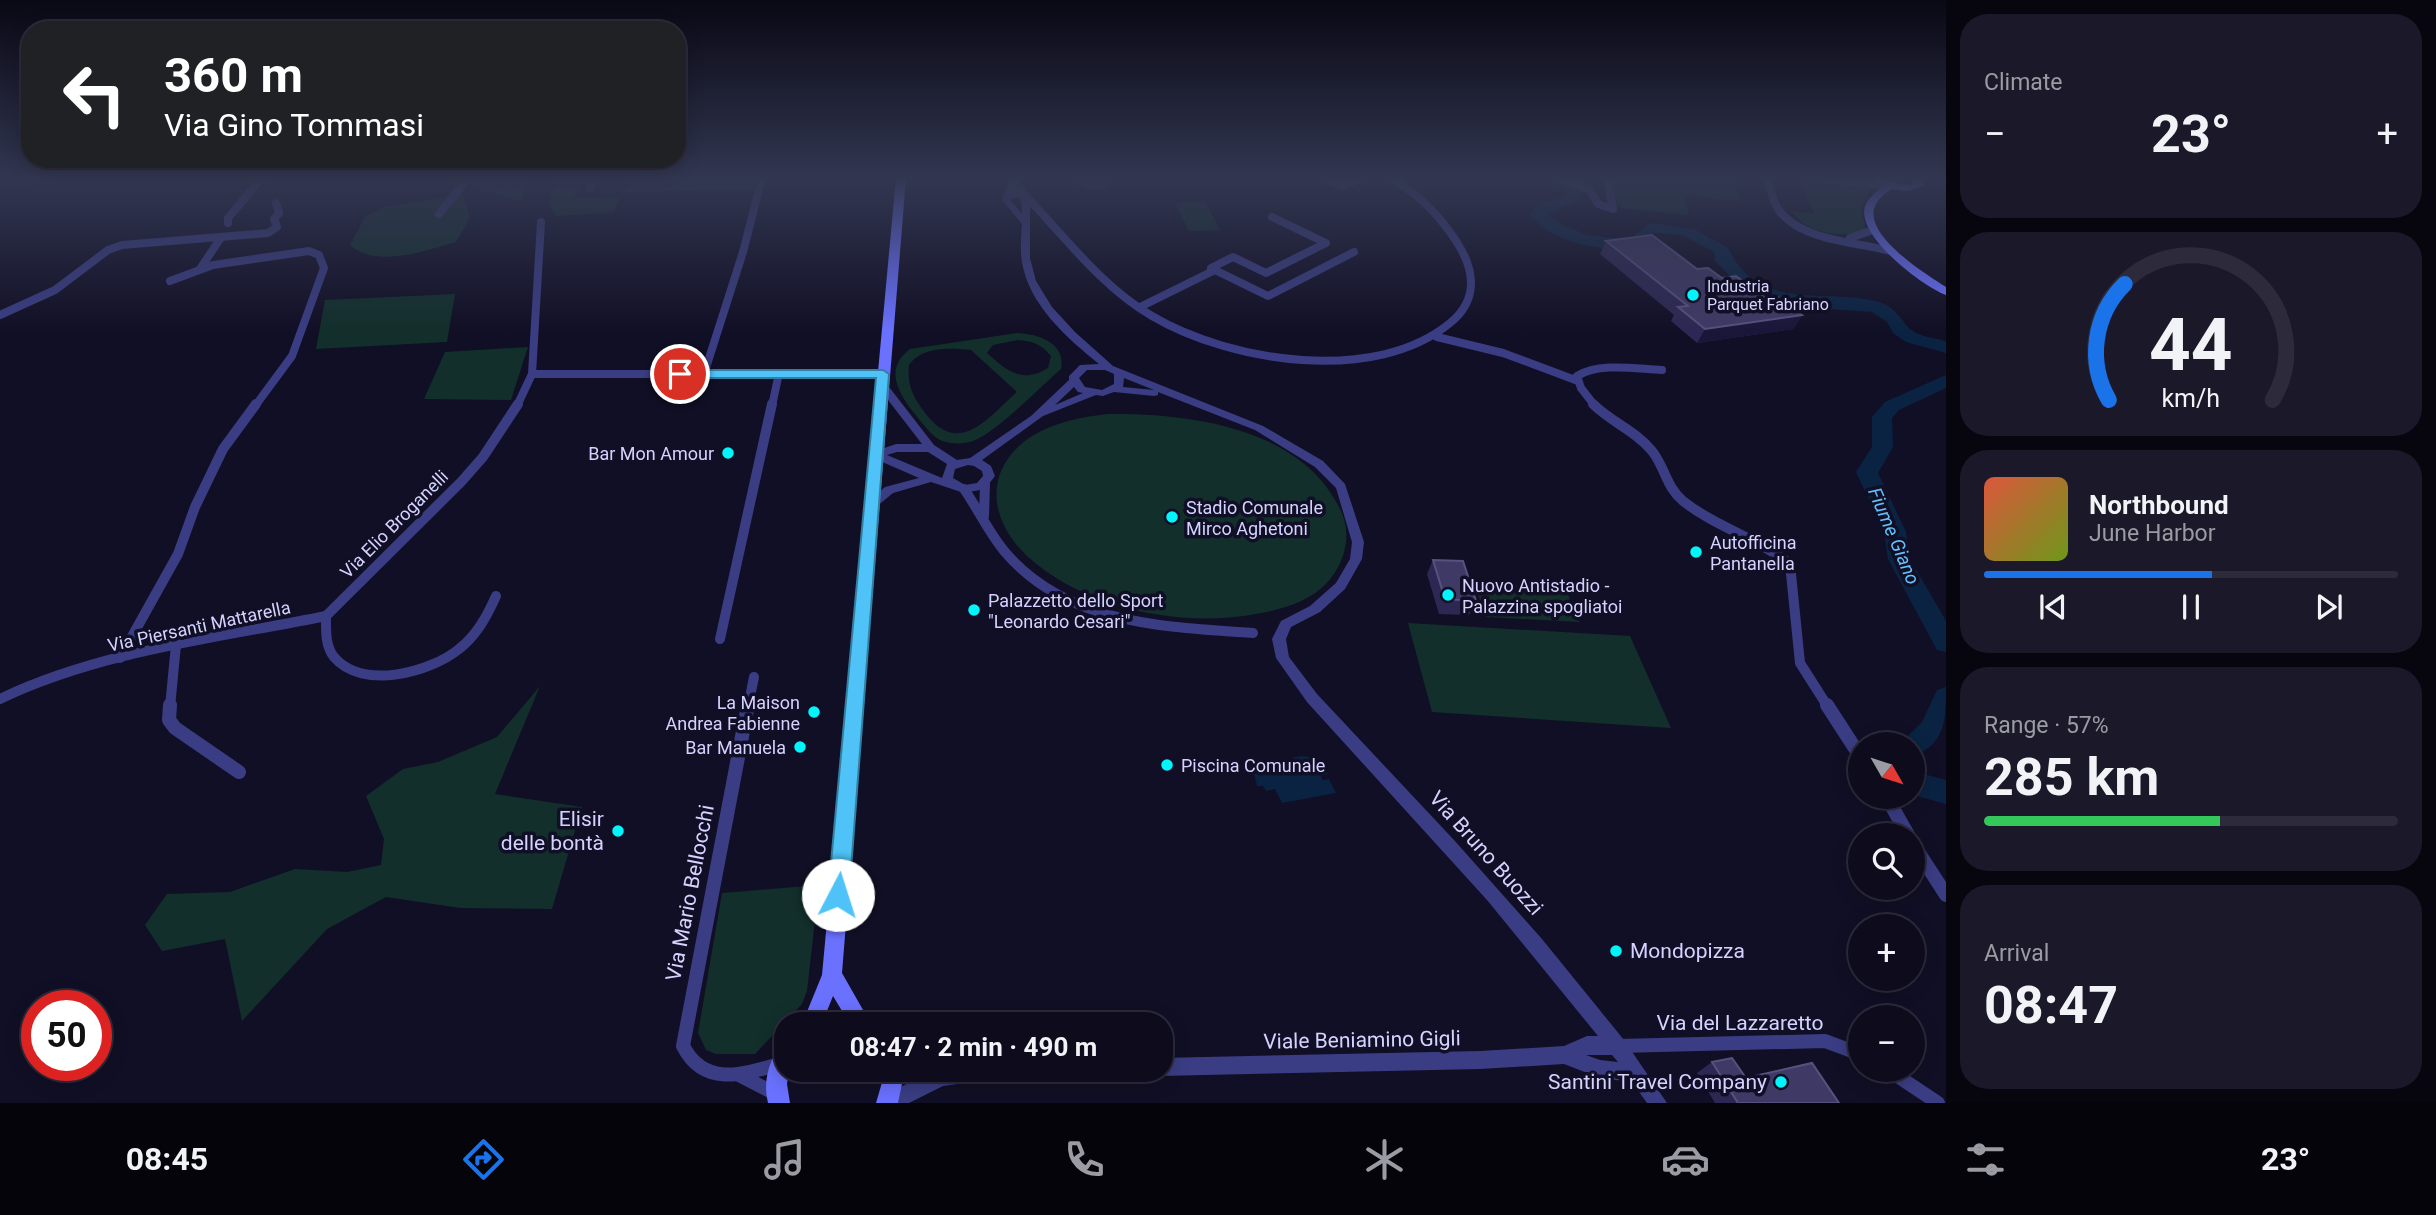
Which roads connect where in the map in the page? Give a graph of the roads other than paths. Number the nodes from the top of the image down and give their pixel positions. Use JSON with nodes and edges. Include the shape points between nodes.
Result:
{"nodes":[{"id":1,"x":216,"y":229,"type":"edge"},
{"id":2,"x":232,"y":229,"type":"edge"},
{"id":3,"x":272,"y":229,"type":"edge"},
{"id":4,"x":541,"y":229,"type":"edge"},
{"id":5,"x":749,"y":229,"type":"edge"},
{"id":6,"x":896,"y":229,"type":"edge"},
{"id":7,"x":1024,"y":229,"type":"edge"},
{"id":8,"x":1060,"y":229,"type":"edge"},
{"id":9,"x":1298,"y":229,"type":"edge"},
{"id":10,"x":1446,"y":229,"type":"edge"},
{"id":11,"x":1809,"y":229,"type":"edge"},
{"id":12,"x":1874,"y":230,"type":"joint"},
{"id":13,"x":210,"y":236,"type":"junction"},
{"id":14,"x":224,"y":238,"type":"junction"},
{"id":15,"x":1848,"y":239,"type":"junction"},
{"id":16,"x":1890,"y":251,"type":"junction"},
{"id":17,"x":1354,"y":252,"type":"dead end"},
{"id":18,"x":200,"y":270,"type":"junction"},
{"id":19,"x":1215,"y":270,"type":"junction"},
{"id":20,"x":170,"y":281,"type":"dead end"},
{"id":21,"x":1946,"y":292,"type":"edge"},
{"id":22,"x":1140,"y":307,"type":"junction"},
{"id":23,"x":0,"y":315,"type":"edge"},
{"id":24,"x":1437,"y":337,"type":"junction"},
{"id":25,"x":1082,"y":345,"type":"junction"},
{"id":26,"x":1088,"y":366,"type":"junction"},
{"id":27,"x":1662,"y":370,"type":"dead end"},
{"id":28,"x":1116,"y":372,"type":"junction"},
{"id":29,"x":779,"y":373,"type":"junction"},
{"id":30,"x":532,"y":374,"type":"junction"},
{"id":31,"x":704,"y":374,"type":"junction"},
{"id":32,"x":882,"y":379,"type":"junction"},
{"id":33,"x":1578,"y":381,"type":"junction"},
{"id":34,"x":1073,"y":382,"type":"junction"},
{"id":35,"x":1116,"y":389,"type":"junction"},
{"id":36,"x":1092,"y":393,"type":"junction"},
{"id":37,"x":1171,"y":395,"type":"junction"},
{"id":38,"x":1035,"y":418,"type":"junction"},
{"id":39,"x":1000,"y":442,"type":"junction"},
{"id":40,"x":930,"y":448,"type":"junction"},
{"id":41,"x":877,"y":454,"type":"junction"},
{"id":42,"x":973,"y":461,"type":"junction"},
{"id":43,"x":954,"y":464,"type":"junction"},
{"id":44,"x":987,"y":469,"type":"junction"},
{"id":45,"x":930,"y":478,"type":"junction"},
{"id":46,"x":951,"y":484,"type":"junction"},
{"id":47,"x":985,"y":484,"type":"junction"},
{"id":48,"x":964,"y":489,"type":"junction"},
{"id":49,"x":872,"y":504,"type":"junction"},
{"id":50,"x":984,"y":516,"type":"junction"},
{"id":51,"x":496,"y":596,"type":"dead end"},
{"id":52,"x":326,"y":616,"type":"junction"},
{"id":53,"x":1253,"y":633,"type":"dead end"},
{"id":54,"x":720,"y":639,"type":"dead end"},
{"id":55,"x":1279,"y":639,"type":"joint"},
{"id":56,"x":176,"y":645,"type":"junction"},
{"id":57,"x":120,"y":658,"type":"junction"},
{"id":58,"x":754,"y":677,"type":"dead end"},
{"id":59,"x":0,"y":699,"type":"edge"},
{"id":60,"x":1848,"y":737,"type":"edge"},
{"id":61,"x":239,"y":772,"type":"dead end"},
{"id":62,"x":1925,"y":863,"type":"edge"},
{"id":63,"x":1946,"y":895,"type":"edge"},
{"id":64,"x":832,"y":975,"type":"junction"},
{"id":65,"x":817,"y":1012,"type":"edge"},
{"id":66,"x":854,"y":1012,"type":"edge"},
{"id":67,"x":1618,"y":1046,"type":"junction"},
{"id":68,"x":1848,"y":1050,"type":"edge"},
{"id":69,"x":1564,"y":1055,"type":"junction"},
{"id":70,"x":774,"y":1062,"type":"edge"},
{"id":71,"x":1173,"y":1068,"type":"edge"},
{"id":72,"x":1638,"y":1074,"type":"junction"},
{"id":73,"x":741,"y":1076,"type":"junction"},
{"id":74,"x":892,"y":1082,"type":"edge"},
{"id":75,"x":919,"y":1082,"type":"edge"},
{"id":76,"x":1906,"y":1082,"type":"edge"},
{"id":77,"x":777,"y":1098,"type":"edge"},
{"id":78,"x":888,"y":1103,"type":"edge"},
{"id":79,"x":1658,"y":1103,"type":"edge"},
{"id":80,"x":1938,"y":1103,"type":"edge"}],
"edges":[{"from":1,"to":13,"type":"street"},
{"from":2,"to":14,"type":"street"},
{"from":3,"to":14,"type":"street","via":[[261,235]]},
{"from":4,"to":30,"type":"street","name":"Via Elio Broganelli"},
{"from":5,"to":31,"type":"street"},
{"from":6,"to":32,"type":"main road"},
{"from":7,"to":25,"type":"street","via":[[1027,267],[1034,285]]},
{"from":8,"to":22,"type":"street"},
{"from":9,"to":19,"type":"street","via":[[1326,243],[1266,273],[1233,257],[1211,268]]},
{"from":10,"to":24,"type":"street","via":[[1471,265],[1472,296]]},
{"from":11,"to":15,"type":"street"},
{"from":12,"to":15,"type":"street"},
{"from":12,"to":16,"type":"main road"},
{"from":13,"to":14,"type":"street"},
{"from":13,"to":23,"type":"street","via":[[115,247],[55,290]]},
{"from":14,"to":18,"type":"street"},
{"from":15,"to":16,"type":"street"},
{"from":16,"to":21,"type":"main road"},
{"from":17,"to":19,"type":"street","via":[[1268,296]]},
{"from":18,"to":20,"type":"street"},
{"from":18,"to":57,"type":"street","via":[[309,251],[320,255],[324,268],[292,356],[223,449],[178,554]]},
{"from":19,"to":22,"type":"street"},
{"from":22,"to":24,"type":"street","via":[[1207,341],[1298,359],[1371,357]]},
{"from":24,"to":33,"type":"street","via":[[1503,353]]},
{"from":25,"to":26,"type":"street"},
{"from":25,"to":28,"type":"street"},
{"from":26,"to":28,"type":"street"},
{"from":26,"to":34,"type":"street","via":[[1074,373]]},
{"from":27,"to":33,"type":"street","via":[[1582,370]]},
{"from":28,"to":35,"type":"street","via":[[1121,381]]},
{"from":28,"to":37,"type":"street"},
{"from":29,"to":31,"type":"street"},
{"from":29,"to":32,"type":"street"},
{"from":29,"to":54,"type":"street"},
{"from":30,"to":31,"type":"street"},
{"from":30,"to":52,"type":"street","name":"Via Elio Broganelli","via":[[483,457]]},
{"from":32,"to":40,"type":"street"},
{"from":32,"to":41,"type":"main road"},
{"from":33,"to":60,"type":"street","via":[[1589,401],[1660,458],[1667,486],[1684,501],[1775,550],[1790,564],[1800,663]]},
{"from":34,"to":36,"type":"street"},
{"from":34,"to":38,"type":"street"},
{"from":35,"to":36,"type":"street"},
{"from":35,"to":37,"type":"street"},
{"from":36,"to":38,"type":"street"},
{"from":37,"to":55,"type":"street","via":[[1259,428],[1319,464],[1342,488],[1358,542],[1356,559],[1341,586],[1315,609],[1286,624]]},
{"from":38,"to":39,"type":"street"},
{"from":39,"to":42,"type":"street"},
{"from":39,"to":44,"type":"street"},
{"from":40,"to":41,"type":"street","via":[[896,448]]},
{"from":40,"to":43,"type":"street"},
{"from":41,"to":45,"type":"street"},
{"from":41,"to":49,"type":"main road"},
{"from":42,"to":43,"type":"street"},
{"from":42,"to":44,"type":"street"},
{"from":43,"to":46,"type":"street","via":[[947,471]]},
{"from":44,"to":47,"type":"street"},
{"from":45,"to":46,"type":"street"},
{"from":45,"to":49,"type":"street","via":[[889,490]]},
{"from":46,"to":48,"type":"street"},
{"from":47,"to":48,"type":"street"},
{"from":47,"to":50,"type":"street"},
{"from":48,"to":50,"type":"street"},
{"from":49,"to":64,"type":"main road"},
{"from":50,"to":53,"type":"street","via":[[1004,551],[1032,580],[1074,605],[1130,622]]},
{"from":51,"to":52,"type":"street","via":[[483,625],[449,657],[389,676],[364,675],[345,667],[329,648],[323,629]]},
{"from":52,"to":56,"type":"street","name":"Via Piersanti Mattarella"},
{"from":55,"to":67,"type":"street","name":"Via Bruno Buozzi","via":[[1283,657],[1312,698],[1517,920]]},
{"from":56,"to":57,"type":"street","name":"Via Piersanti Mattarella"},
{"from":56,"to":61,"type":"street","via":[[169,720],[175,729]]},
{"from":57,"to":59,"type":"street","name":"Via Piersanti Mattarella"},
{"from":58,"to":73,"type":"street","name":"Via Mario Bellocchi","via":[[683,1046],[696,1067]]},
{"from":62,"to":63,"type":"street"},
{"from":64,"to":65,"type":"main road"},
{"from":64,"to":66,"type":"main road"},
{"from":67,"to":68,"type":"street","name":"Via del Lazzaretto","via":[[1825,1041]]},
{"from":67,"to":69,"type":"street","name":"Viale Beniamino Gigli","via":[[1587,1045]]},
{"from":67,"to":72,"type":"street","name":"Via Bruno Buozzi"},
{"from":69,"to":71,"type":"street","name":"Viale Beniamino Gigli"},
{"from":69,"to":72,"type":"street","name":"Viale Beniamino Gigli","via":[[1600,1069]]},
{"from":70,"to":73,"type":"street","name":"Via Mario Bellocchi"},
{"from":72,"to":79,"type":"street","name":"Via Bruno Buozzi"},
{"from":73,"to":77,"type":"street","name":"Via Mario Bellocchi"},
{"from":74,"to":78,"type":"main road"},
{"from":75,"to":78,"type":"street"},
{"from":76,"to":80,"type":"street"}]}
